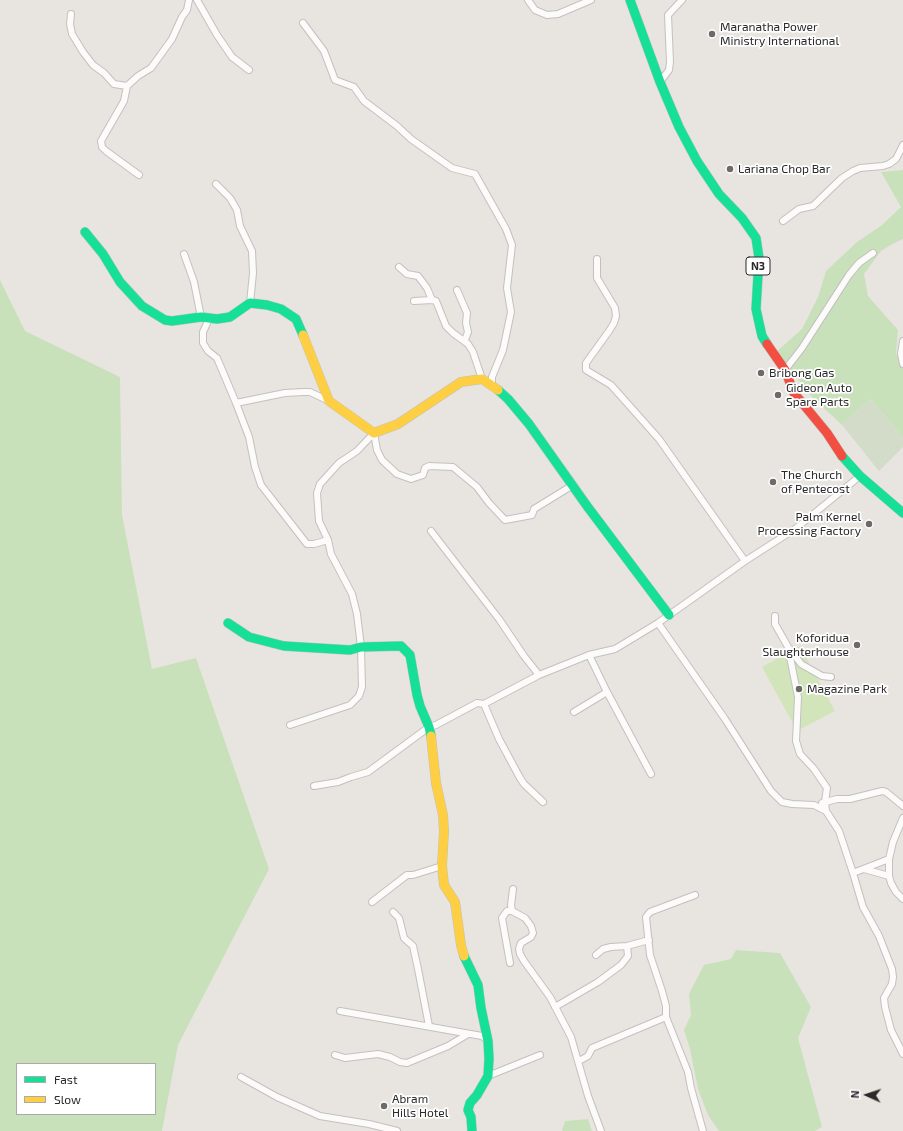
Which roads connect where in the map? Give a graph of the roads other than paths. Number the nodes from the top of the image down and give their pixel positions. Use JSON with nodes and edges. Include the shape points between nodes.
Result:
{"nodes":[{"id":1,"x":189,"y":0,"type":"edge"},
{"id":2,"x":197,"y":0,"type":"edge"},
{"id":3,"x":528,"y":0,"type":"edge"},
{"id":4,"x":591,"y":0,"type":"edge"},
{"id":5,"x":630,"y":0,"type":"edge"},
{"id":6,"x":682,"y":0,"type":"edge"},
{"id":7,"x":72,"y":14,"type":"dead end"},
{"id":8,"x":303,"y":23,"type":"dead end"},
{"id":9,"x":249,"y":70,"type":"dead end"},
{"id":10,"x":660,"y":82,"type":"junction"},
{"id":11,"x":127,"y":86,"type":"junction"},
{"id":12,"x":903,"y":145,"type":"edge"},
{"id":13,"x":138,"y":175,"type":"dead end"},
{"id":14,"x":216,"y":184,"type":"dead end"},
{"id":15,"x":783,"y":221,"type":"dead end"},
{"id":16,"x":85,"y":232,"type":"dead end"},
{"id":17,"x":184,"y":254,"type":"dead end"},
{"id":18,"x":873,"y":254,"type":"dead end"},
{"id":19,"x":597,"y":259,"type":"dead end"},
{"id":20,"x":399,"y":267,"type":"dead end"},
{"id":21,"x":457,"y":290,"type":"dead end"},
{"id":22,"x":432,"y":300,"type":"junction"},
{"id":23,"x":414,"y":301,"type":"dead end"},
{"id":24,"x":250,"y":303,"type":"junction"},
{"id":25,"x":205,"y":318,"type":"junction"},
{"id":26,"x":465,"y":340,"type":"junction"},
{"id":27,"x":903,"y":341,"type":"edge"},
{"id":28,"x":903,"y":364,"type":"edge"},
{"id":29,"x":785,"y":370,"type":"junction"},
{"id":30,"x":482,"y":379,"type":"junction"},
{"id":31,"x":492,"y":385,"type":"junction"},
{"id":32,"x":329,"y":401,"type":"junction"},
{"id":33,"x":236,"y":403,"type":"junction"},
{"id":34,"x":374,"y":433,"type":"junction"},
{"id":35,"x":860,"y":476,"type":"junction"},
{"id":36,"x":573,"y":486,"type":"junction"},
{"id":37,"x":903,"y":513,"type":"edge"},
{"id":38,"x":431,"y":531,"type":"dead end"},
{"id":39,"x":328,"y":540,"type":"junction"},
{"id":40,"x":745,"y":561,"type":"junction"},
{"id":41,"x":669,"y":614,"type":"junction"},
{"id":42,"x":774,"y":616,"type":"dead end"},
{"id":43,"x":228,"y":623,"type":"dead end"},
{"id":44,"x":658,"y":623,"type":"junction"},
{"id":45,"x":361,"y":647,"type":"junction"},
{"id":46,"x":788,"y":647,"type":"junction"},
{"id":47,"x":589,"y":655,"type":"junction"},
{"id":48,"x":539,"y":675,"type":"junction"},
{"id":49,"x":832,"y":677,"type":"dead end"},
{"id":50,"x":607,"y":692,"type":"junction"},
{"id":51,"x":484,"y":704,"type":"junction"},
{"id":52,"x":574,"y":712,"type":"dead end"},
{"id":53,"x":290,"y":725,"type":"dead end"},
{"id":54,"x":429,"y":727,"type":"junction"},
{"id":55,"x":651,"y":774,"type":"dead end"},
{"id":56,"x":314,"y":786,"type":"dead end"},
{"id":57,"x":543,"y":802,"type":"dead end"},
{"id":58,"x":825,"y":802,"type":"junction"},
{"id":59,"x":814,"y":805,"type":"junction"},
{"id":60,"x":903,"y":806,"type":"edge"},
{"id":61,"x":826,"y":811,"type":"junction"},
{"id":62,"x":903,"y":818,"type":"edge"},
{"id":63,"x":889,"y":859,"type":"junction"},
{"id":64,"x":442,"y":866,"type":"junction"},
{"id":65,"x":864,"y":869,"type":"junction"},
{"id":66,"x":853,"y":873,"type":"junction"},
{"id":67,"x":889,"y":876,"type":"junction"},
{"id":68,"x":513,"y":889,"type":"dead end"},
{"id":69,"x":695,"y":895,"type":"dead end"},
{"id":70,"x":903,"y":899,"type":"edge"},
{"id":71,"x":372,"y":902,"type":"dead end"},
{"id":72,"x":512,"y":911,"type":"junction"},
{"id":73,"x":393,"y":912,"type":"dead end"},
{"id":74,"x":649,"y":940,"type":"junction"},
{"id":75,"x":627,"y":946,"type":"junction"},
{"id":76,"x":596,"y":955,"type":"dead end"},
{"id":77,"x":510,"y":963,"type":"dead end"},
{"id":78,"x":555,"y":1007,"type":"junction"},
{"id":79,"x":340,"y":1011,"type":"dead end"},
{"id":80,"x":666,"y":1017,"type":"junction"},
{"id":81,"x":429,"y":1026,"type":"junction"},
{"id":82,"x":468,"y":1034,"type":"junction"},
{"id":83,"x":485,"y":1036,"type":"junction"},
{"id":84,"x":903,"y":1054,"type":"edge"},
{"id":85,"x":335,"y":1055,"type":"dead end"},
{"id":86,"x":540,"y":1055,"type":"dead end"},
{"id":87,"x":579,"y":1061,"type":"junction"},
{"id":88,"x":488,"y":1076,"type":"junction"},
{"id":89,"x":241,"y":1077,"type":"dead end"},
{"id":90,"x":397,"y":1131,"type":"edge"},
{"id":91,"x":472,"y":1131,"type":"edge"},
{"id":92,"x":601,"y":1131,"type":"edge"},
{"id":93,"x":703,"y":1131,"type":"edge"}],
"edges":[{"from":1,"to":11,"type":"street","via":[[187,10],[172,40],[151,68]]},
{"from":2,"to":9,"type":"street","via":[[232,57]]},
{"from":3,"to":4,"type":"street","via":[[535,10],[547,15],[558,14]]},
{"from":5,"to":10,"type":"street","number":"N3"},
{"from":6,"to":10,"type":"street","via":[[668,15],[670,62],[669,70]]},
{"from":7,"to":11,"type":"street","via":[[72,34],[83,52],[114,84]]},
{"from":8,"to":31,"type":"street","via":[[324,51],[336,80],[354,87],[364,101],[411,140],[452,168],[475,174],[506,229],[512,245],[507,288],[511,312],[503,350],[492,377]]},
{"from":10,"to":29,"type":"street","number":"N3","via":[[697,162],[719,194],[742,218],[756,238],[759,258],[756,309],[759,325],[770,350]]},
{"from":11,"to":13,"type":"street","via":[[124,101],[101,141],[102,147]]},
{"from":12,"to":15,"type":"street","via":[[896,159],[889,164],[853,171],[813,206],[799,209]]},
{"from":14,"to":24,"type":"street","via":[[230,198],[237,210],[240,226],[252,251]]},
{"from":16,"to":25,"type":"street","via":[[103,254],[120,282],[142,306],[165,320]]},
{"from":17,"to":25,"type":"street"},
{"from":18,"to":29,"type":"street","via":[[859,263],[849,275]]},
{"from":19,"to":40,"type":"street","via":[[597,278],[616,316],[609,331],[586,363],[586,370],[611,385],[659,439]]},
{"from":20,"to":22,"type":"street","via":[[407,274],[418,276]]},
{"from":21,"to":26,"type":"street","via":[[467,313],[468,332]]},
{"from":22,"to":23,"type":"street"},
{"from":22,"to":26,"type":"street","via":[[436,301],[446,326]]},
{"from":24,"to":25,"type":"street","via":[[230,317]]},
{"from":24,"to":32,"type":"street","via":[[281,309],[296,319]]},
{"from":25,"to":33,"type":"street","via":[[203,344],[217,358]]},
{"from":26,"to":30,"type":"street","via":[[473,352]]},
{"from":27,"to":28,"type":"street"},
{"from":29,"to":35,"type":"street","number":"N3","via":[[794,393]]},
{"from":30,"to":31,"type":"street"},
{"from":30,"to":34,"type":"street","via":[[461,382],[398,424]]},
{"from":31,"to":36,"type":"street","via":[[529,424]]},
{"from":32,"to":33,"type":"street","via":[[310,392],[304,392],[285,393]]},
{"from":32,"to":34,"type":"street"},
{"from":33,"to":39,"type":"street","via":[[249,437],[261,485],[307,544]]},
{"from":34,"to":36,"type":"street","via":[[382,460],[397,474],[411,479],[423,476],[425,468],[429,466],[453,467],[477,487],[505,520],[532,515],[534,508]]},
{"from":34,"to":39,"type":"street","via":[[357,452],[339,463],[319,487],[317,500],[320,521]]},
{"from":35,"to":37,"type":"street","number":"N3"},
{"from":35,"to":40,"type":"street","via":[[795,529]]},
{"from":36,"to":41,"type":"street"},
{"from":38,"to":48,"type":"street"},
{"from":39,"to":45,"type":"street","via":[[331,554],[352,594]]},
{"from":40,"to":41,"type":"street"},
{"from":41,"to":44,"type":"street"},
{"from":42,"to":46,"type":"street","via":[[775,624]]},
{"from":43,"to":45,"type":"street","via":[[249,637],[284,646],[350,650]]},
{"from":44,"to":47,"type":"street","via":[[615,649]]},
{"from":44,"to":59,"type":"street","via":[[725,719],[771,791],[782,802]]},
{"from":45,"to":53,"type":"street","via":[[362,687],[359,696],[350,705]]},
{"from":45,"to":54,"type":"street","via":[[401,646],[410,656],[420,706]]},
{"from":46,"to":49,"type":"street","via":[[801,664],[822,676]]},
{"from":46,"to":58,"type":"street","via":[[798,697],[796,741],[800,754],[827,788]]},
{"from":47,"to":48,"type":"street"},
{"from":47,"to":50,"type":"street"},
{"from":48,"to":51,"type":"street"},
{"from":50,"to":52,"type":"street"},
{"from":50,"to":55,"type":"street"},
{"from":51,"to":54,"type":"street","via":[[477,703]]},
{"from":51,"to":57,"type":"street","via":[[499,740],[520,778]]},
{"from":54,"to":56,"type":"street","via":[[368,772],[338,782]]},
{"from":54,"to":64,"type":"street","via":[[443,815]]},
{"from":58,"to":59,"type":"street"},
{"from":58,"to":60,"type":"street","via":[[882,791]]},
{"from":58,"to":61,"type":"street"},
{"from":59,"to":61,"type":"street"},
{"from":61,"to":66,"type":"street","via":[[839,832]]},
{"from":62,"to":63,"type":"street"},
{"from":63,"to":65,"type":"street"},
{"from":63,"to":67,"type":"street"},
{"from":64,"to":71,"type":"street","via":[[407,875]]},
{"from":64,"to":83,"type":"street","via":[[444,885],[455,902],[465,959],[478,985]]},
{"from":65,"to":66,"type":"street"},
{"from":65,"to":67,"type":"street"},
{"from":66,"to":84,"type":"street","via":[[863,907],[879,936],[892,969],[892,984],[884,998],[885,1007],[891,1030]]},
{"from":67,"to":70,"type":"street","via":[[896,892]]},
{"from":68,"to":72,"type":"street"},
{"from":69,"to":74,"type":"street","via":[[648,914],[646,917]]},
{"from":72,"to":77,"type":"street","via":[[508,911],[502,918]]},
{"from":72,"to":78,"type":"street","via":[[525,918],[531,926],[533,933],[521,943],[520,954]]},
{"from":73,"to":81,"type":"street","via":[[399,918],[404,938],[413,946]]},
{"from":74,"to":75,"type":"street"},
{"from":74,"to":80,"type":"street","via":[[650,955],[666,1006]]},
{"from":75,"to":76,"type":"street","via":[[603,949]]},
{"from":75,"to":78,"type":"street","via":[[628,956],[621,965]]},
{"from":78,"to":87,"type":"street","via":[[564,1021]]},
{"from":79,"to":81,"type":"street"},
{"from":80,"to":87,"type":"street","via":[[592,1048],[588,1056]]},
{"from":80,"to":93,"type":"street","via":[[688,1072]]},
{"from":81,"to":82,"type":"street"},
{"from":82,"to":83,"type":"street"},
{"from":82,"to":85,"type":"street","via":[[448,1046],[407,1063],[378,1054],[345,1058]]},
{"from":83,"to":88,"type":"street","via":[[489,1059]]},
{"from":86,"to":88,"type":"street"},
{"from":87,"to":92,"type":"street"},
{"from":88,"to":91,"type":"street","via":[[470,1103],[468,1110]]},
{"from":89,"to":90,"type":"street","via":[[320,1116]]}]}
